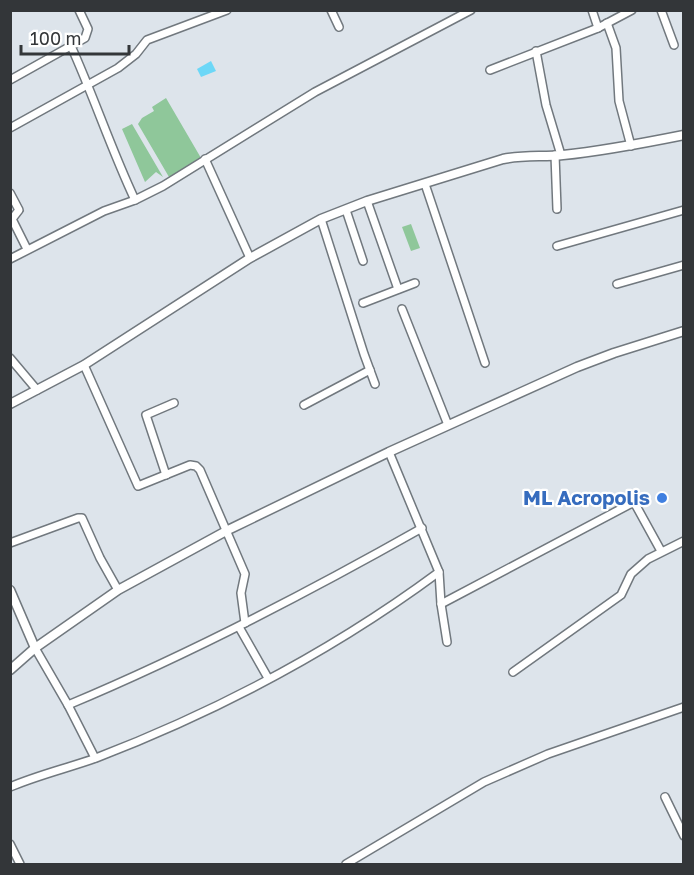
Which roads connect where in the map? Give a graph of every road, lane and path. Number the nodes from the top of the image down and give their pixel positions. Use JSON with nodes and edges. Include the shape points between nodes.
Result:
{"nodes":[{"id":1,"x":79,"y":10,"type":"edge"},
{"id":2,"x":227,"y":10,"type":"edge"},
{"id":3,"x":332,"y":10,"type":"edge"},
{"id":4,"x":471,"y":10,"type":"edge"},
{"id":5,"x":592,"y":10,"type":"edge"},
{"id":6,"x":632,"y":10,"type":"edge"},
{"id":7,"x":661,"y":10,"type":"edge"},
{"id":8,"x":607,"y":23,"type":"junction"},
{"id":9,"x":339,"y":27,"type":"dead end"},
{"id":10,"x":598,"y":28,"type":"junction"},
{"id":11,"x":674,"y":45,"type":"dead end"},
{"id":12,"x":71,"y":46,"type":"junction"},
{"id":13,"x":536,"y":51,"type":"junction"},
{"id":14,"x":490,"y":70,"type":"dead end"},
{"id":15,"x":10,"y":80,"type":"edge"},
{"id":16,"x":89,"y":85,"type":"junction"},
{"id":17,"x":10,"y":128,"type":"edge"},
{"id":18,"x":684,"y":135,"type":"edge"},
{"id":19,"x":631,"y":146,"type":"junction"},
{"id":20,"x":558,"y":155,"type":"junction"},
{"id":21,"x":205,"y":159,"type":"junction"},
{"id":22,"x":425,"y":184,"type":"junction"},
{"id":23,"x":10,"y":193,"type":"edge"},
{"id":24,"x":135,"y":200,"type":"junction"},
{"id":25,"x":367,"y":201,"type":"junction"},
{"id":26,"x":557,"y":209,"type":"dead end"},
{"id":27,"x":346,"y":210,"type":"junction"},
{"id":28,"x":684,"y":210,"type":"edge"},
{"id":29,"x":321,"y":219,"type":"junction"},
{"id":30,"x":557,"y":246,"type":"dead end"},
{"id":31,"x":27,"y":249,"type":"junction"},
{"id":32,"x":250,"y":258,"type":"junction"},
{"id":33,"x":10,"y":259,"type":"edge"},
{"id":34,"x":363,"y":261,"type":"dead end"},
{"id":35,"x":684,"y":265,"type":"edge"},
{"id":36,"x":415,"y":283,"type":"dead end"},
{"id":37,"x":616,"y":284,"type":"dead end"},
{"id":38,"x":398,"y":290,"type":"junction"},
{"id":39,"x":363,"y":303,"type":"dead end"},
{"id":40,"x":402,"y":309,"type":"dead end"},
{"id":41,"x":684,"y":331,"type":"edge"},
{"id":42,"x":10,"y":358,"type":"edge"},
{"id":43,"x":485,"y":363,"type":"dead end"},
{"id":44,"x":84,"y":364,"type":"junction"},
{"id":45,"x":370,"y":370,"type":"junction"},
{"id":46,"x":375,"y":384,"type":"dead end"},
{"id":47,"x":37,"y":390,"type":"junction"},
{"id":48,"x":174,"y":403,"type":"dead end"},
{"id":49,"x":10,"y":404,"type":"edge"},
{"id":50,"x":304,"y":405,"type":"dead end"},
{"id":51,"x":448,"y":425,"type":"junction"},
{"id":52,"x":389,"y":452,"type":"junction"},
{"id":53,"x":166,"y":475,"type":"junction"},
{"id":54,"x":422,"y":528,"type":"junction"},
{"id":55,"x":228,"y":530,"type":"junction"},
{"id":56,"x":684,"y":541,"type":"edge"},
{"id":57,"x":10,"y":543,"type":"edge"},
{"id":58,"x":661,"y":552,"type":"junction"},
{"id":59,"x":439,"y":572,"type":"junction"},
{"id":60,"x":10,"y":590,"type":"edge"},
{"id":61,"x":118,"y":590,"type":"junction"},
{"id":62,"x":441,"y":604,"type":"junction"},
{"id":63,"x":242,"y":625,"type":"junction"},
{"id":64,"x":447,"y":642,"type":"dead end"},
{"id":65,"x":35,"y":648,"type":"junction"},
{"id":66,"x":10,"y":670,"type":"edge"},
{"id":67,"x":513,"y":672,"type":"dead end"},
{"id":68,"x":268,"y":678,"type":"junction"},
{"id":69,"x":68,"y":705,"type":"junction"},
{"id":70,"x":684,"y":707,"type":"edge"},
{"id":71,"x":95,"y":758,"type":"junction"},
{"id":72,"x":10,"y":787,"type":"edge"},
{"id":73,"x":665,"y":797,"type":"dead end"},
{"id":74,"x":684,"y":836,"type":"edge"},
{"id":75,"x":10,"y":844,"type":"edge"},
{"id":76,"x":20,"y":864,"type":"edge"},
{"id":77,"x":346,"y":864,"type":"edge"}],
"edges":[{"from":1,"to":12,"type":"street","via":[[88,33]]},
{"from":2,"to":16,"type":"street","via":[[147,40],[129,60]]},
{"from":3,"to":9,"type":"street"},
{"from":4,"to":21,"type":"street","via":[[315,92]]},
{"from":5,"to":10,"type":"street"},
{"from":6,"to":8,"type":"street"},
{"from":7,"to":11,"type":"street"},
{"from":8,"to":10,"type":"street"},
{"from":8,"to":19,"type":"street","via":[[617,58],[619,101]]},
{"from":10,"to":13,"type":"street"},
{"from":12,"to":15,"type":"street"},
{"from":12,"to":16,"type":"street"},
{"from":13,"to":14,"type":"street"},
{"from":13,"to":20,"type":"street"},
{"from":16,"to":17,"type":"street"},
{"from":16,"to":24,"type":"street","via":[[102,126]]},
{"from":18,"to":19,"type":"street"},
{"from":19,"to":20,"type":"street"},
{"from":20,"to":22,"type":"street","via":[[503,159]]},
{"from":20,"to":26,"type":"street"},
{"from":21,"to":24,"type":"street"},
{"from":21,"to":32,"type":"street"},
{"from":22,"to":25,"type":"street"},
{"from":22,"to":43,"type":"street"},
{"from":23,"to":31,"type":"street","via":[[19,210],[12,219]]},
{"from":24,"to":31,"type":"street"},
{"from":25,"to":27,"type":"street"},
{"from":25,"to":38,"type":"street"},
{"from":27,"to":29,"type":"street"},
{"from":27,"to":34,"type":"street"},
{"from":28,"to":30,"type":"street"},
{"from":29,"to":32,"type":"street"},
{"from":29,"to":45,"type":"street"},
{"from":31,"to":33,"type":"street"},
{"from":32,"to":44,"type":"street"},
{"from":35,"to":37,"type":"street"},
{"from":36,"to":38,"type":"street"},
{"from":38,"to":39,"type":"street"},
{"from":40,"to":51,"type":"street"},
{"from":41,"to":51,"type":"street","via":[[577,367]]},
{"from":42,"to":47,"type":"street"},
{"from":44,"to":47,"type":"street"},
{"from":44,"to":53,"type":"street","via":[[138,486]]},
{"from":45,"to":46,"type":"street"},
{"from":45,"to":50,"type":"street"},
{"from":47,"to":49,"type":"street"},
{"from":48,"to":53,"type":"street","via":[[146,415]]},
{"from":51,"to":52,"type":"street"},
{"from":52,"to":54,"type":"street"},
{"from":52,"to":55,"type":"street"},
{"from":53,"to":55,"type":"street","via":[[190,465],[198,467]]},
{"from":54,"to":59,"type":"street"},
{"from":54,"to":63,"type":"street"},
{"from":55,"to":61,"type":"street"},
{"from":55,"to":63,"type":"street","via":[[245,574]]},
{"from":56,"to":58,"type":"street"},
{"from":57,"to":61,"type":"street","via":[[82,518]]},
{"from":58,"to":62,"type":"street","via":[[634,502]]},
{"from":58,"to":67,"type":"street","via":[[636,568],[621,595]]},
{"from":59,"to":62,"type":"street"},
{"from":59,"to":68,"type":"street","via":[[353,632]]},
{"from":60,"to":65,"type":"street"},
{"from":61,"to":65,"type":"street"},
{"from":62,"to":64,"type":"street"},
{"from":63,"to":68,"type":"street"},
{"from":63,"to":69,"type":"street"},
{"from":65,"to":66,"type":"street"},
{"from":65,"to":69,"type":"street"},
{"from":68,"to":71,"type":"street","via":[[212,708]]},
{"from":69,"to":71,"type":"street"},
{"from":70,"to":77,"type":"street","via":[[548,754],[484,782]]},
{"from":71,"to":72,"type":"street"},
{"from":73,"to":74,"type":"street"},
{"from":75,"to":76,"type":"street"}]}
